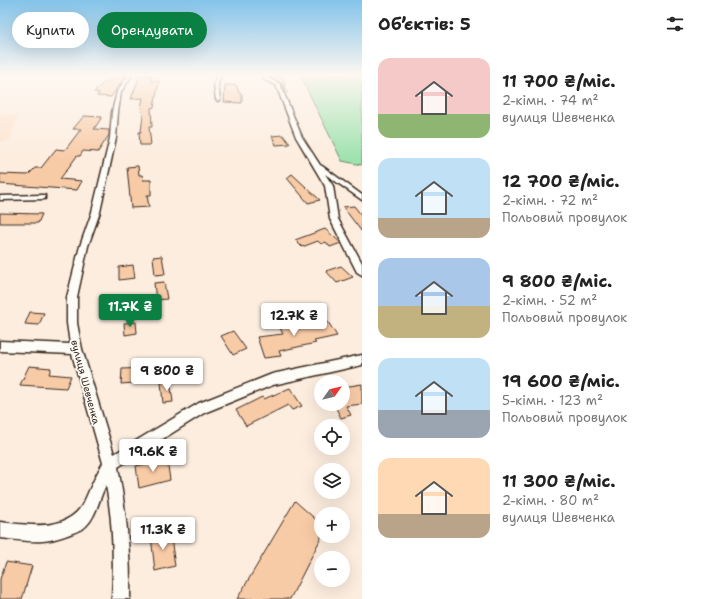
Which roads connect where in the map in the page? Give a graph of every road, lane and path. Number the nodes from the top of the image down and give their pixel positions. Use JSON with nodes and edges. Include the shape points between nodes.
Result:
{"nodes":[{"id":1,"x":117,"y":103,"type":"edge"},
{"id":2,"x":286,"y":103,"type":"edge"},
{"id":3,"x":317,"y":164,"type":"junction"},
{"id":4,"x":0,"y":198,"type":"edge"},
{"id":5,"x":42,"y":198,"type":"dead end"},
{"id":6,"x":362,"y":198,"type":"edge"},
{"id":7,"x":362,"y":272,"type":"edge"},
{"id":8,"x":0,"y":346,"type":"edge"},
{"id":9,"x":76,"y":349,"type":"junction"},
{"id":10,"x":358,"y":363,"type":"edge"},
{"id":11,"x":110,"y":464,"type":"junction"},
{"id":12,"x":0,"y":530,"type":"edge"},
{"id":13,"x":121,"y":599,"type":"edge"}],
"edges":[{"from":1,"to":9,"type":"street","name":"вулиця Шевченка","via":[[113,138],[96,212],[84,246],[72,297]]},
{"from":2,"to":3,"type":"street","via":[[299,137]]},
{"from":3,"to":6,"type":"street"},
{"from":3,"to":7,"type":"street","via":[[329,186],[334,219]]},
{"from":4,"to":5,"type":"street"},
{"from":8,"to":9,"type":"street"},
{"from":9,"to":11,"type":"street","name":"вулиця Шевченка"},
{"from":10,"to":11,"type":"street","via":[[272,380],[199,409]]},
{"from":11,"to":12,"type":"street","via":[[80,521],[50,533],[33,534]]},
{"from":11,"to":13,"type":"street","name":"вулиця Шевченка","via":[[117,503]]}]}
